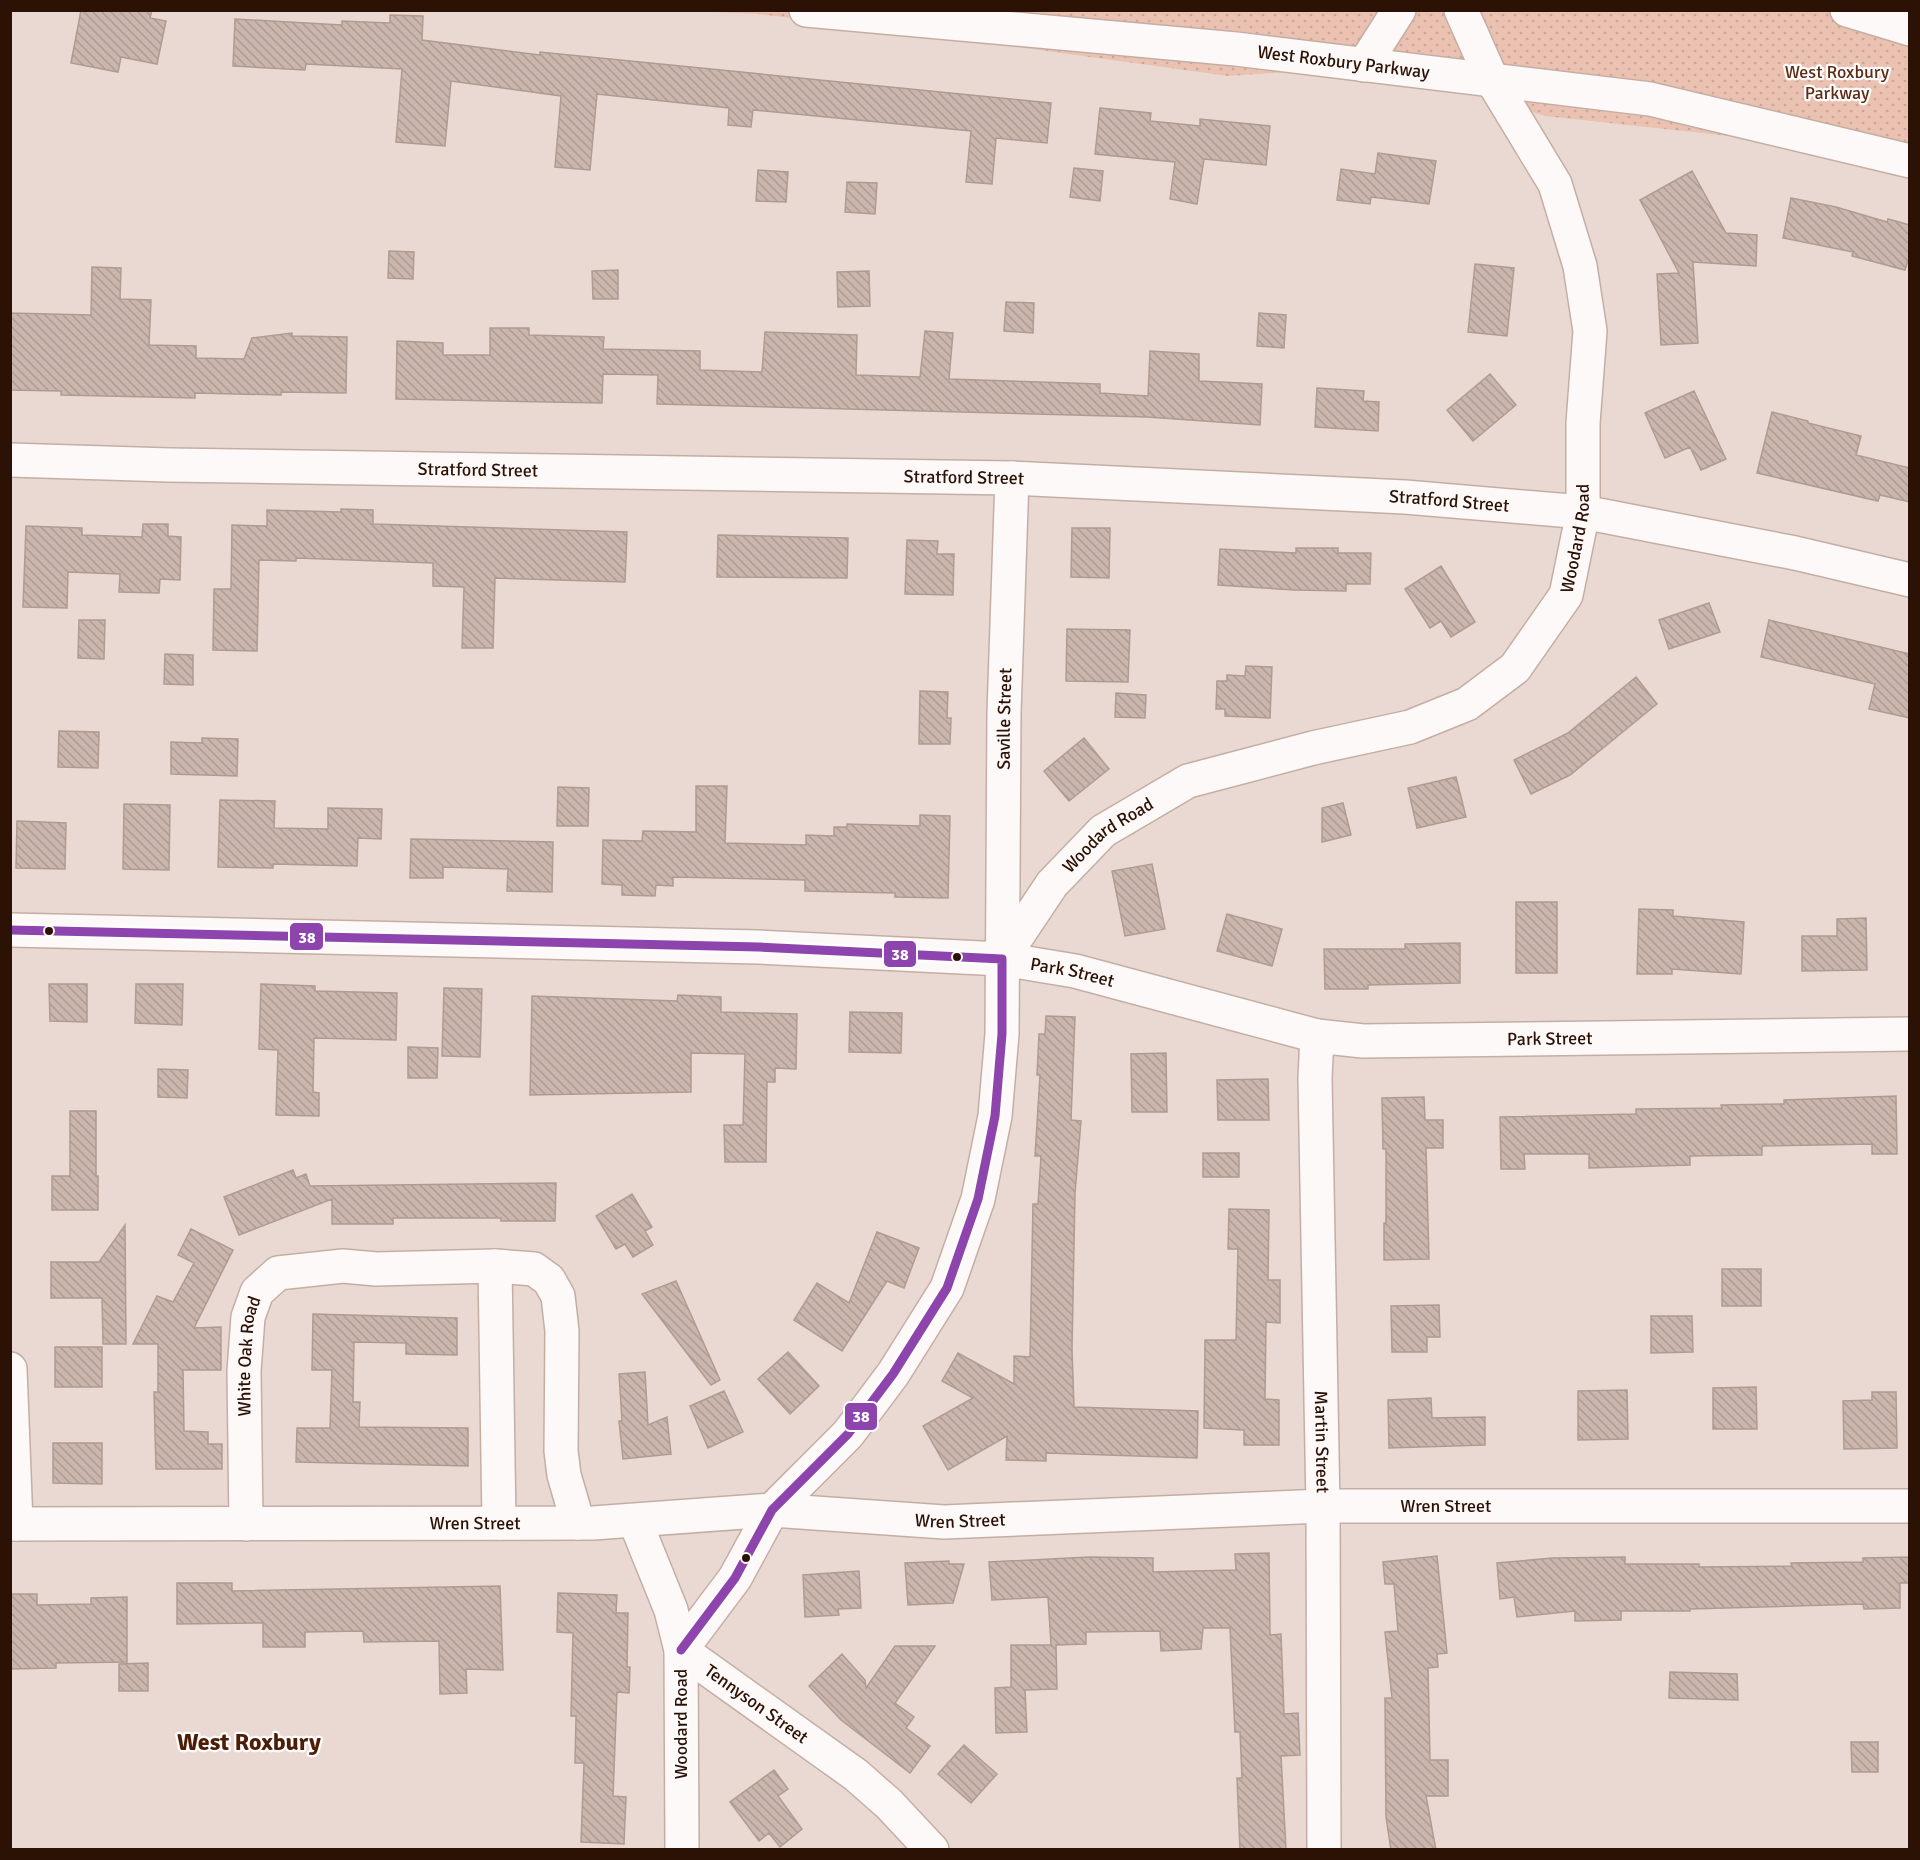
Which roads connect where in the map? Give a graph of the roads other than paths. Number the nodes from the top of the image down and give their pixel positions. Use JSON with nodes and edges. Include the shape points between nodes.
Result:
{"nodes":[{"id":1,"x":1399,"y":10,"type":"edge"},
{"id":2,"x":1461,"y":10,"type":"edge"},
{"id":3,"x":1847,"y":10,"type":"edge"},
{"id":4,"x":822,"y":11,"type":"edge"},
{"id":5,"x":1910,"y":29,"type":"edge"},
{"id":6,"x":1364,"y":65,"type":"junction"},
{"id":7,"x":1492,"y":80,"type":"junction"},
{"id":8,"x":1910,"y":161,"type":"edge"},
{"id":9,"x":10,"y":460,"type":"edge"},
{"id":10,"x":1012,"y":478,"type":"junction"},
{"id":11,"x":1583,"y":512,"type":"junction"},
{"id":12,"x":1910,"y":580,"type":"edge"},
{"id":13,"x":10,"y":930,"type":"edge"},
{"id":14,"x":1002,"y":959,"type":"junction"},
{"id":15,"x":1910,"y":1034,"type":"edge"},
{"id":16,"x":1317,"y":1036,"type":"junction"},
{"id":17,"x":495,"y":1266,"type":"junction"},
{"id":18,"x":10,"y":1370,"type":"edge"},
{"id":19,"x":1323,"y":1506,"type":"junction"},
{"id":20,"x":1910,"y":1506,"type":"edge"},
{"id":21,"x":772,"y":1510,"type":"junction"},
{"id":22,"x":635,"y":1521,"type":"junction"},
{"id":23,"x":499,"y":1523,"type":"junction"},
{"id":24,"x":578,"y":1523,"type":"junction"},
{"id":25,"x":13,"y":1524,"type":"edge"},
{"id":26,"x":246,"y":1524,"type":"junction"},
{"id":27,"x":681,"y":1650,"type":"junction"},
{"id":28,"x":682,"y":1850,"type":"edge"},
{"id":29,"x":932,"y":1850,"type":"edge"},
{"id":30,"x":1324,"y":1850,"type":"edge"}],
"edges":[{"from":1,"to":6,"type":"street"},
{"from":2,"to":7,"type":"street","name":"Woodard Road"},
{"from":3,"to":5,"type":"street"},
{"from":4,"to":6,"type":"street","name":"West Roxbury Parkway","via":[[1236,49]]},
{"from":6,"to":7,"type":"street","name":"West Roxbury Parkway"},
{"from":7,"to":8,"type":"street","name":"West Roxbury Parkway","via":[[1650,99]]},
{"from":7,"to":11,"type":"street","name":"Woodard Road","via":[[1555,184],[1580,266],[1590,331]]},
{"from":9,"to":10,"type":"street","name":"Stratford Street"},
{"from":10,"to":11,"type":"street","name":"Stratford Street","via":[[1405,497]]},
{"from":10,"to":14,"type":"street","name":"Saville Street","via":[[1004,713]]},
{"from":11,"to":12,"type":"street","name":"Stratford Street","via":[[1795,553]]},
{"from":11,"to":14,"type":"street","name":"Woodard Road","via":[[1566,595],[1515,668],[1467,704],[1410,727],[1188,781],[1103,831],[1052,884]]},
{"from":13,"to":14,"type":"street","name":"Park Street","via":[[759,947]]},
{"from":14,"to":16,"type":"street","name":"Park Street","via":[[1075,970]]},
{"from":14,"to":21,"type":"street","name":"Woodard Road","via":[[1002,1034],[995,1116],[978,1199],[947,1288],[893,1374],[848,1434]]},
{"from":15,"to":16,"type":"street","name":"Park Street","via":[[1363,1041]]},
{"from":16,"to":19,"type":"street","name":"Martin Street"},
{"from":17,"to":23,"type":"street"},
{"from":17,"to":24,"type":"street","name":"White Oak Road","via":[[534,1269],[549,1280],[558,1296],[562,1331],[561,1451]]},
{"from":17,"to":26,"type":"street","name":"White Oak Road","via":[[343,1266],[278,1274],[257,1292],[248,1317],[244,1371]]},
{"from":18,"to":25,"type":"street"},
{"from":19,"to":20,"type":"street","name":"Wren Street"},
{"from":19,"to":21,"type":"street","name":"Wren Street","via":[[944,1522]]},
{"from":19,"to":30,"type":"street","name":"Martin Street"},
{"from":21,"to":22,"type":"street","name":"Wren Street"},
{"from":21,"to":27,"type":"street","name":"Woodard Road","via":[[735,1578]]},
{"from":22,"to":24,"type":"street","name":"Wren Street"},
{"from":22,"to":27,"type":"street","via":[[671,1610]]},
{"from":23,"to":24,"type":"street","name":"Wren Street"},
{"from":23,"to":26,"type":"street","name":"Wren Street"},
{"from":25,"to":26,"type":"street","name":"Wren Street"},
{"from":27,"to":28,"type":"street","name":"Woodard Road"},
{"from":27,"to":29,"type":"street","name":"Tennyson Street","via":[[856,1775]]}]}
